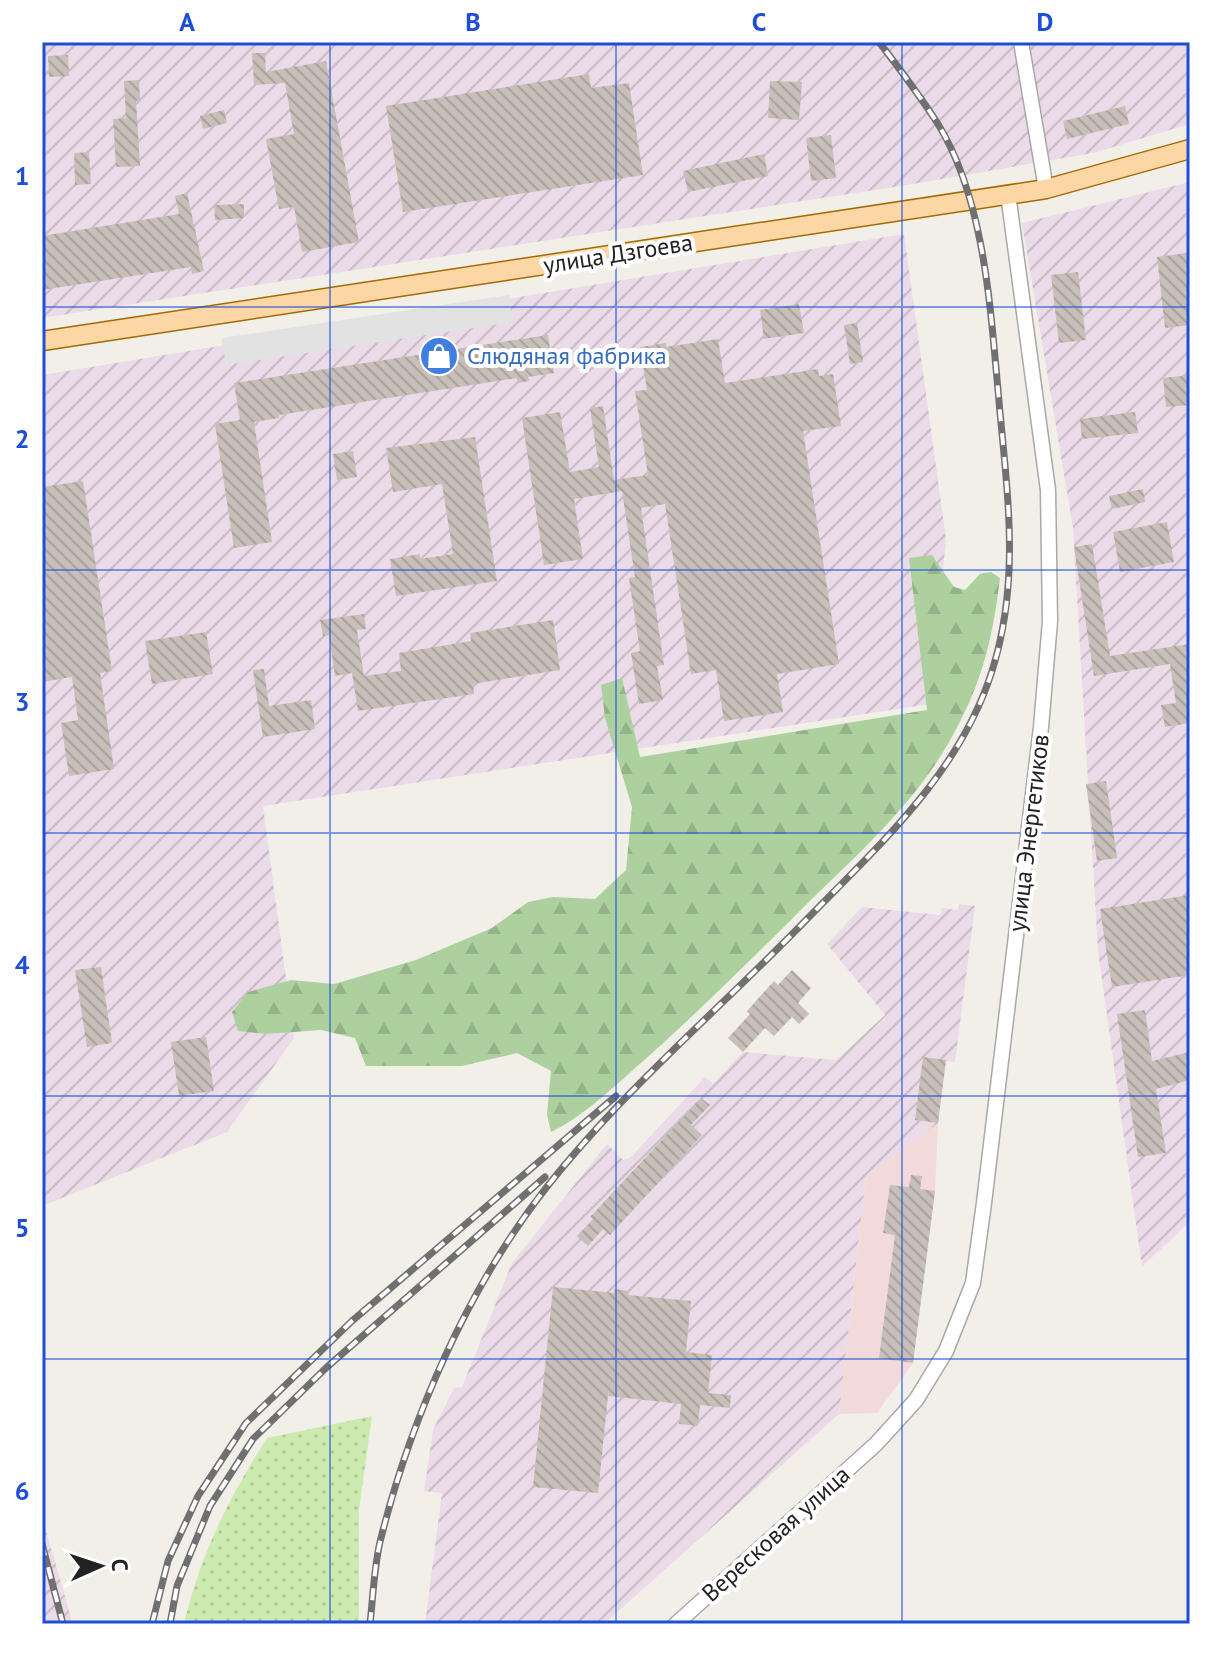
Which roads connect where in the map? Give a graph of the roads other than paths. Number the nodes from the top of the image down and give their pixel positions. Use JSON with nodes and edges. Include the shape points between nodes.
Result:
{"nodes":[{"id":1,"x":1021,"y":42,"type":"edge"},
{"id":2,"x":1190,"y":149,"type":"edge"},
{"id":3,"x":1046,"y":189,"type":"junction"},
{"id":4,"x":1008,"y":194,"type":"junction"},
{"id":5,"x":42,"y":341,"type":"edge"},
{"id":6,"x":876,"y":1444,"type":"joint"},
{"id":7,"x":676,"y":1624,"type":"edge"}],
"edges":[{"from":1,"to":3,"type":"street"},
{"from":2,"to":3,"type":"main road","name":"улица Дзгоева"},
{"from":3,"to":4,"type":"main road","name":"улица Дзгоева"},
{"from":4,"to":5,"type":"main road","name":"улица Дзгоева"},
{"from":4,"to":6,"type":"street","name":"улица Энергетиков","via":[[1048,490],[1050,621],[1041,727],[973,1283],[946,1351],[916,1400]]},
{"from":6,"to":7,"type":"street","name":"Вересковая улица"}]}
